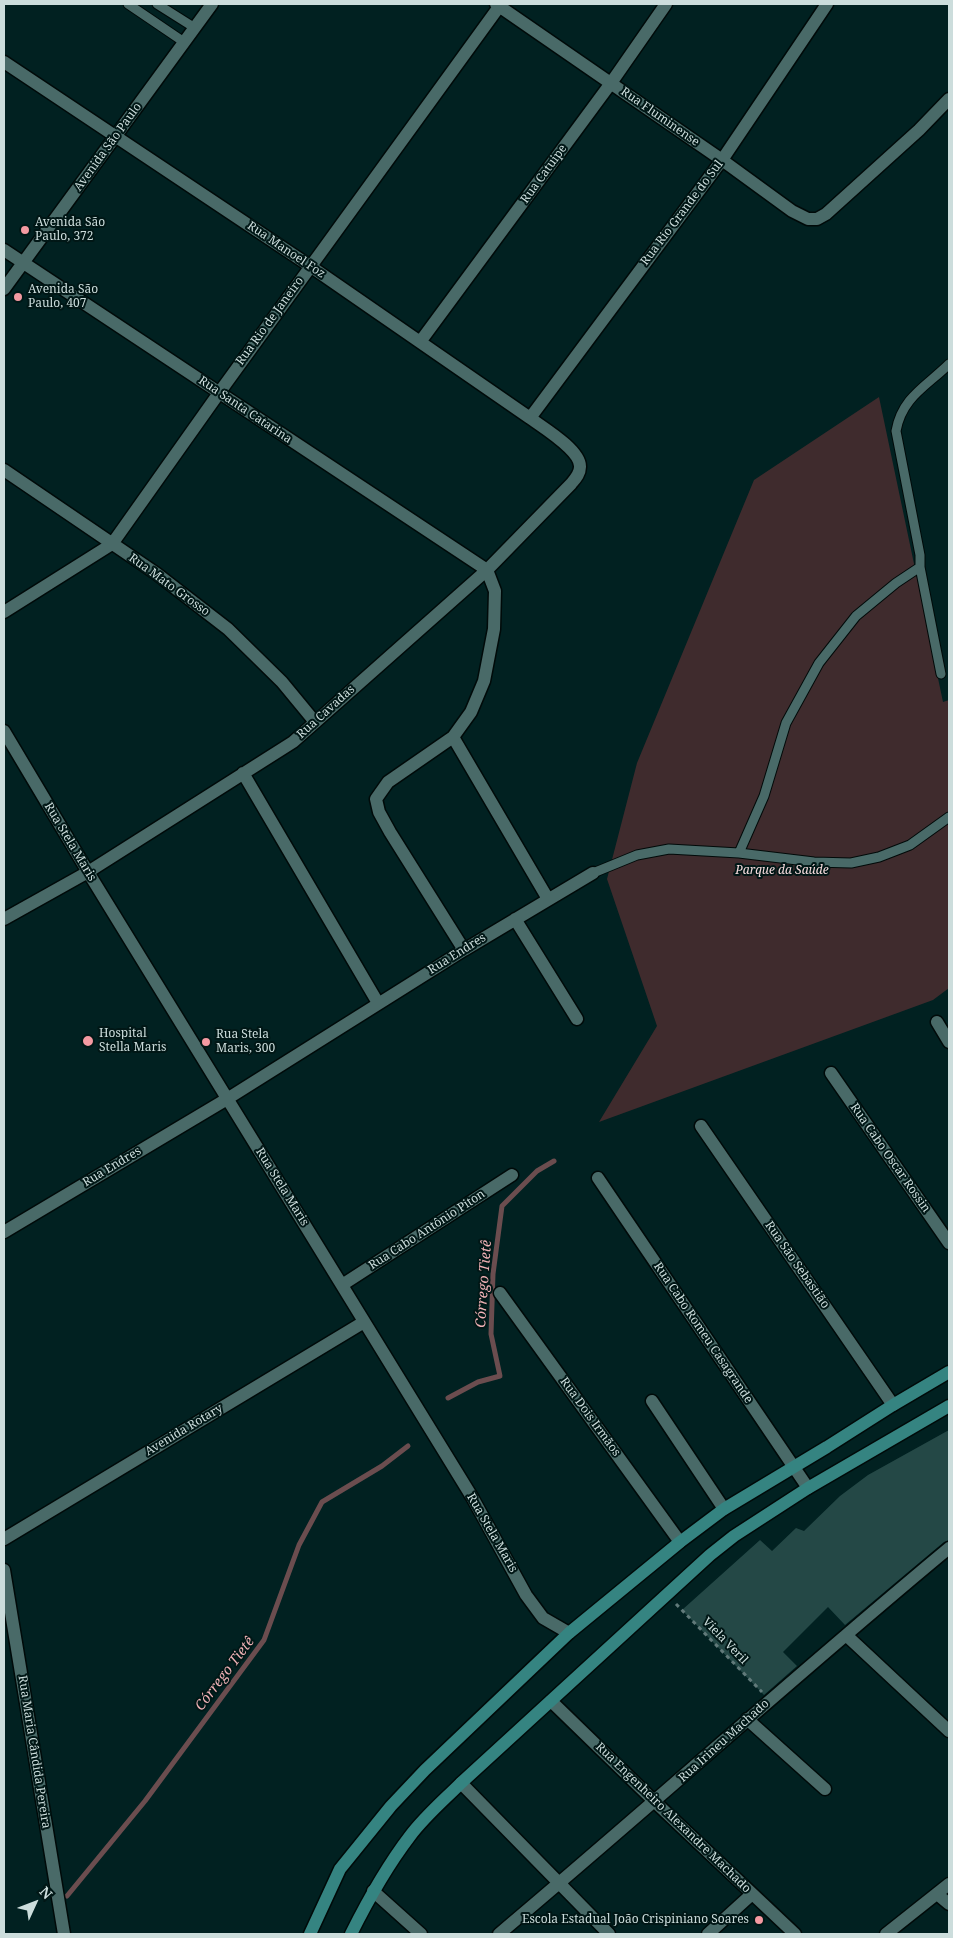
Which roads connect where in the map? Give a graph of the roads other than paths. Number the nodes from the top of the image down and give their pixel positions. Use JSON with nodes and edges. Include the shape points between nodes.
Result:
{"nodes":[{"id":1,"x":128,"y":4,"type":"edge"},
{"id":2,"x":157,"y":4,"type":"edge"},
{"id":3,"x":212,"y":4,"type":"edge"},
{"id":4,"x":499,"y":4,"type":"edge"},
{"id":5,"x":666,"y":4,"type":"edge"},
{"id":6,"x":827,"y":4,"type":"edge"},
{"id":7,"x":195,"y":28,"type":"junction"},
{"id":8,"x":184,"y":42,"type":"junction"},
{"id":9,"x":4,"y":62,"type":"edge"},
{"id":10,"x":611,"y":83,"type":"junction"},
{"id":11,"x":949,"y":99,"type":"edge"},
{"id":12,"x":116,"y":137,"type":"junction"},
{"id":13,"x":722,"y":160,"type":"junction"},
{"id":14,"x":4,"y":250,"type":"edge"},
{"id":15,"x":22,"y":263,"type":"junction"},
{"id":16,"x":310,"y":266,"type":"junction"},
{"id":17,"x":4,"y":289,"type":"edge"},
{"id":18,"x":420,"y":342,"type":"junction"},
{"id":19,"x":949,"y":364,"type":"edge"},
{"id":20,"x":218,"y":392,"type":"junction"},
{"id":21,"x":530,"y":418,"type":"junction"},
{"id":22,"x":565,"y":443,"type":"joint"},
{"id":23,"x":4,"y":470,"type":"edge"},
{"id":24,"x":112,"y":544,"type":"junction"},
{"id":25,"x":920,"y":567,"type":"junction"},
{"id":26,"x":487,"y":570,"type":"junction"},
{"id":27,"x":4,"y":612,"type":"edge"},
{"id":28,"x":941,"y":674,"type":"dead end"},
{"id":29,"x":315,"y":722,"type":"junction"},
{"id":30,"x":4,"y":731,"type":"edge"},
{"id":31,"x":453,"y":737,"type":"junction"},
{"id":32,"x":243,"y":773,"type":"junction"},
{"id":33,"x":949,"y":817,"type":"edge"},
{"id":34,"x":739,"y":853,"type":"junction"},
{"id":35,"x":88,"y":872,"type":"junction"},
{"id":36,"x":593,"y":872,"type":"joint"},
{"id":37,"x":548,"y":899,"type":"junction"},
{"id":38,"x":515,"y":919,"type":"junction"},
{"id":39,"x":4,"y":920,"type":"edge"},
{"id":40,"x":464,"y":950,"type":"junction"},
{"id":41,"x":378,"y":1003,"type":"junction"},
{"id":42,"x":577,"y":1019,"type":"dead end"},
{"id":43,"x":936,"y":1022,"type":"dead end"},
{"id":44,"x":949,"y":1042,"type":"edge"},
{"id":45,"x":831,"y":1072,"type":"dead end"},
{"id":46,"x":227,"y":1099,"type":"junction"},
{"id":47,"x":701,"y":1126,"type":"dead end"},
{"id":48,"x":512,"y":1175,"type":"dead end"},
{"id":49,"x":598,"y":1178,"type":"dead end"},
{"id":50,"x":4,"y":1232,"type":"edge"},
{"id":51,"x":949,"y":1243,"type":"edge"},
{"id":52,"x":342,"y":1286,"type":"junction"},
{"id":53,"x":500,"y":1293,"type":"dead end"},
{"id":54,"x":364,"y":1322,"type":"junction"},
{"id":55,"x":949,"y":1372,"type":"edge"},
{"id":56,"x":652,"y":1401,"type":"dead end"},
{"id":57,"x":893,"y":1405,"type":"junction"},
{"id":58,"x":949,"y":1406,"type":"edge"},
{"id":59,"x":794,"y":1467,"type":"junction"},
{"id":60,"x":808,"y":1488,"type":"junction"},
{"id":61,"x":724,"y":1509,"type":"junction"},
{"id":62,"x":4,"y":1539,"type":"edge"},
{"id":63,"x":680,"y":1542,"type":"junction"},
{"id":64,"x":949,"y":1548,"type":"edge"},
{"id":65,"x":4,"y":1570,"type":"edge"},
{"id":66,"x":569,"y":1633,"type":"junction"},
{"id":67,"x":846,"y":1635,"type":"junction"},
{"id":68,"x":551,"y":1701,"type":"junction"},
{"id":69,"x":747,"y":1719,"type":"junction"},
{"id":70,"x":949,"y":1731,"type":"edge"},
{"id":71,"x":461,"y":1783,"type":"junction"},
{"id":72,"x":825,"y":1789,"type":"dead end"},
{"id":73,"x":655,"y":1802,"type":"junction"},
{"id":74,"x":560,"y":1883,"type":"junction"},
{"id":75,"x":949,"y":1884,"type":"edge"},
{"id":76,"x":373,"y":1891,"type":"junction"},
{"id":77,"x":752,"y":1894,"type":"junction"},
{"id":78,"x":937,"y":1894,"type":"junction"},
{"id":79,"x":949,"y":1904,"type":"edge"},
{"id":80,"x":64,"y":1934,"type":"edge"},
{"id":81,"x":310,"y":1934,"type":"edge"},
{"id":82,"x":351,"y":1934,"type":"edge"},
{"id":83,"x":421,"y":1934,"type":"edge"},
{"id":84,"x":499,"y":1934,"type":"edge"},
{"id":85,"x":609,"y":1934,"type":"edge"},
{"id":86,"x":708,"y":1934,"type":"edge"},
{"id":87,"x":795,"y":1934,"type":"edge"},
{"id":88,"x":886,"y":1934,"type":"edge"}],
"edges":[{"from":1,"to":8,"type":"lane"},
{"from":2,"to":7,"type":"lane"},
{"from":3,"to":7,"type":"street","name":"Avenida São Paulo"},
{"from":4,"to":10,"type":"street","name":"Rua Fluminense"},
{"from":4,"to":16,"type":"street","name":"Rua Rio de Janeiro"},
{"from":5,"to":10,"type":"street","name":"Rua Catuipe"},
{"from":6,"to":13,"type":"street","name":"Rua Rio Grande do Sul"},
{"from":7,"to":8,"type":"street","name":"Avenida São Paulo"},
{"from":8,"to":12,"type":"street","name":"Avenida São Paulo"},
{"from":9,"to":12,"type":"street","name":"Rua Manoel Foz"},
{"from":10,"to":13,"type":"street","name":"Rua Fluminense"},
{"from":10,"to":18,"type":"street","name":"Rua Catuipe"},
{"from":11,"to":13,"type":"street","name":"Rua Fluminense","via":[[919,130],[817,219],[801,217]]},
{"from":12,"to":15,"type":"street","name":"Avenida São Paulo"},
{"from":12,"to":16,"type":"street","name":"Rua Manoel Foz"},
{"from":13,"to":21,"type":"street","name":"Rua Rio Grande do Sul"},
{"from":14,"to":15,"type":"street","name":"Rua Santa Catarina"},
{"from":15,"to":17,"type":"street","name":"Avenida São Paulo"},
{"from":15,"to":20,"type":"street","name":"Rua Santa Catarina"},
{"from":16,"to":18,"type":"street","name":"Rua Manoel Foz"},
{"from":16,"to":20,"type":"street","name":"Rua Rio de Janeiro"},
{"from":18,"to":21,"type":"street","name":"Rua Manoel Foz"},
{"from":19,"to":25,"type":"lane","via":[[906,404],[898,416],[896,430]]},
{"from":20,"to":24,"type":"street","name":"Rua Rio de Janeiro"},
{"from":20,"to":26,"type":"street","name":"Rua Santa Catarina"},
{"from":21,"to":22,"type":"street","name":"Rua Manoel Foz"},
{"from":22,"to":26,"type":"street","name":"Rua Cavadas","via":[[578,458],[581,466],[578,475]]},
{"from":23,"to":24,"type":"street","name":"Rua Mato Grosso"},
{"from":24,"to":27,"type":"street"},
{"from":24,"to":29,"type":"street","name":"Rua Mato Grosso","via":[[228,629],[282,682]]},
{"from":25,"to":28,"type":"lane"},
{"from":25,"to":34,"type":"lane","via":[[856,616],[819,663],[786,723],[764,796]]},
{"from":26,"to":29,"type":"street","name":"Rua Cavadas"},
{"from":26,"to":31,"type":"street","via":[[495,591],[494,629],[484,681],[471,712]]},
{"from":29,"to":32,"type":"street","name":"Rua Cavadas","via":[[293,742]]},
{"from":30,"to":35,"type":"street","name":"Rua Stela Maris"},
{"from":31,"to":37,"type":"street"},
{"from":31,"to":40,"type":"street","via":[[388,782],[376,799],[390,832]]},
{"from":32,"to":35,"type":"street","name":"Rua Cavadas"},
{"from":32,"to":41,"type":"street"},
{"from":33,"to":34,"type":"lane","name":"Rua Endres","via":[[910,845],[851,863]]},
{"from":34,"to":36,"type":"lane","name":"Rua Endres","via":[[669,849],[637,855]]},
{"from":35,"to":39,"type":"street","name":"Rua Cavadas"},
{"from":35,"to":46,"type":"street","name":"Rua Stela Maris"},
{"from":36,"to":37,"type":"street","name":"Rua Endres"},
{"from":37,"to":38,"type":"street","name":"Rua Endres"},
{"from":38,"to":40,"type":"street","name":"Rua Endres"},
{"from":38,"to":42,"type":"street"},
{"from":40,"to":41,"type":"street","name":"Rua Endres"},
{"from":41,"to":46,"type":"street","name":"Rua Endres"},
{"from":43,"to":44,"type":"street"},
{"from":45,"to":51,"type":"street","name":"Rua Cabo Oscar Rossin"},
{"from":46,"to":50,"type":"street","name":"Rua Endres"},
{"from":46,"to":52,"type":"street","name":"Rua Stela Maris"},
{"from":47,"to":57,"type":"street","name":"Rua São Sebastião"},
{"from":48,"to":52,"type":"street","name":"Rua Cabo Antônio Piton"},
{"from":49,"to":59,"type":"street","name":"Rua Cabo Romeu Casagrande"},
{"from":52,"to":54,"type":"street","name":"Rua Stela Maris"},
{"from":53,"to":63,"type":"street","name":"Rua Dois Irmãos"},
{"from":54,"to":62,"type":"street","name":"Avenida Rotary"},
{"from":54,"to":66,"type":"street","name":"Rua Stela Maris","via":[[472,1497],[526,1595],[543,1618]]},
{"from":55,"to":57,"type":"main road"},
{"from":56,"to":61,"type":"street"},
{"from":57,"to":59,"type":"main road"},
{"from":58,"to":60,"type":"main road"},
{"from":59,"to":60,"type":"street","name":"Rua Cabo Romeu Casagrande"},
{"from":59,"to":61,"type":"main road"},
{"from":60,"to":68,"type":"main road","via":[[734,1536]]},
{"from":61,"to":63,"type":"main road"},
{"from":63,"to":66,"type":"main road"},
{"from":64,"to":67,"type":"street","name":"Rua Irineu Machado"},
{"from":65,"to":80,"type":"street","name":"Rua Maria Cândida Pereira"},
{"from":66,"to":81,"type":"main road","via":[[390,1806],[340,1869]]},
{"from":67,"to":69,"type":"street","name":"Rua Irineu Machado"},
{"from":67,"to":70,"type":"street"},
{"from":68,"to":71,"type":"main road"},
{"from":68,"to":73,"type":"street","name":"Rua Engenheiro Alexandre Machado"},
{"from":69,"to":72,"type":"street"},
{"from":69,"to":73,"type":"street","name":"Rua Irineu Machado"},
{"from":71,"to":74,"type":"street"},
{"from":71,"to":76,"type":"main road","via":[[411,1835]]},
{"from":73,"to":74,"type":"street","name":"Rua Irineu Machado"},
{"from":73,"to":77,"type":"street","name":"Rua Engenheiro Alexandre Machado"},
{"from":74,"to":84,"type":"street","name":"Rua Irineu Machado"},
{"from":74,"to":85,"type":"street"},
{"from":75,"to":78,"type":"street"},
{"from":76,"to":82,"type":"main road"},
{"from":76,"to":83,"type":"street"},
{"from":77,"to":86,"type":"street"},
{"from":77,"to":87,"type":"street","name":"Rua Engenheiro Alexandre Machado"},
{"from":78,"to":79,"type":"street"},
{"from":78,"to":88,"type":"street"}]}
